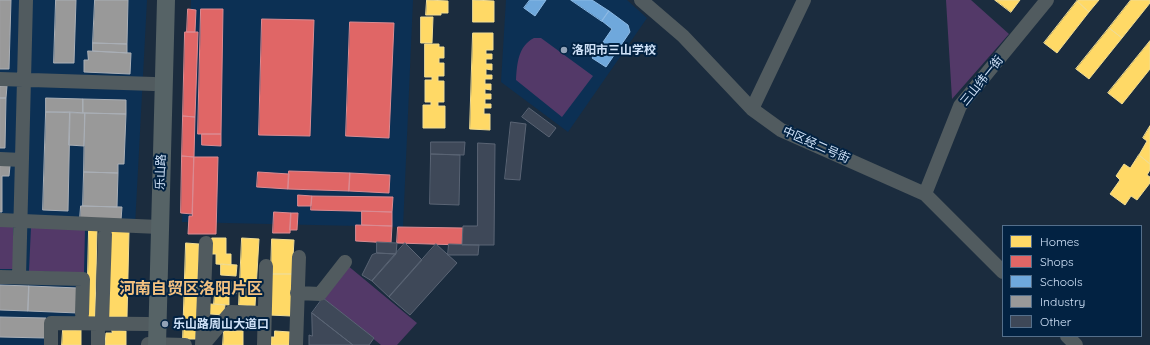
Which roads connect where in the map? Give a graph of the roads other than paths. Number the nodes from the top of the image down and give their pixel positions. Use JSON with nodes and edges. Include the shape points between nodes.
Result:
{"nodes":[{"id":1,"x":26,"y":0,"type":"edge"},
{"id":2,"x":156,"y":0,"type":"edge"},
{"id":3,"x":166,"y":0,"type":"edge"},
{"id":4,"x":641,"y":0,"type":"edge"},
{"id":5,"x":804,"y":0,"type":"edge"},
{"id":6,"x":1047,"y":0,"type":"edge"},
{"id":7,"x":0,"y":79,"type":"edge"},
{"id":8,"x":24,"y":80,"type":"junction"},
{"id":9,"x":154,"y":84,"type":"junction"},
{"id":10,"x":752,"y":109,"type":"junction"},
{"id":11,"x":0,"y":159,"type":"edge"},
{"id":12,"x":22,"y":160,"type":"junction"},
{"id":13,"x":925,"y":194,"type":"junction"},
{"id":14,"x":0,"y":220,"type":"edge"},
{"id":15,"x":21,"y":221,"type":"junction"},
{"id":16,"x":155,"y":227,"type":"junction"},
{"id":17,"x":105,"y":234,"type":"dead end"},
{"id":18,"x":206,"y":243,"type":"dead end"},
{"id":19,"x":299,"y":257,"type":"dead end"},
{"id":20,"x":345,"y":262,"type":"dead end"},
{"id":21,"x":266,"y":266,"type":"dead end"},
{"id":22,"x":1002,"y":271,"type":"edge"},
{"id":23,"x":0,"y":277,"type":"edge"},
{"id":24,"x":19,"y":277,"type":"junction"},
{"id":25,"x":297,"y":293,"type":"junction"},
{"id":26,"x":264,"y":313,"type":"junction"},
{"id":27,"x":82,"y":314,"type":"dead end"},
{"id":28,"x":100,"y":323,"type":"junction"},
{"id":29,"x":148,"y":324,"type":"junction"},
{"id":30,"x":1068,"y":337,"type":"edge"},
{"id":31,"x":152,"y":344,"type":"edge"},
{"id":32,"x":51,"y":345,"type":"edge"},
{"id":33,"x":98,"y":345,"type":"edge"},
{"id":34,"x":185,"y":345,"type":"edge"},
{"id":35,"x":202,"y":345,"type":"edge"},
{"id":36,"x":264,"y":345,"type":"edge"},
{"id":37,"x":296,"y":345,"type":"edge"},
{"id":38,"x":1076,"y":345,"type":"edge"}],
"edges":[{"from":1,"to":8,"type":"street"},
{"from":2,"to":9,"type":"main road","name":"乐山路"},
{"from":3,"to":16,"type":"main road","name":"乐山路"},
{"from":4,"to":10,"type":"street","name":"中区经二号街","via":[[683,36]]},
{"from":5,"to":10,"type":"street"},
{"from":6,"to":13,"type":"street","name":"三山纬一街","via":[[960,106]]},
{"from":7,"to":8,"type":"street"},
{"from":8,"to":9,"type":"street"},
{"from":8,"to":12,"type":"street"},
{"from":9,"to":16,"type":"main road","name":"乐山路"},
{"from":10,"to":13,"type":"street","name":"中区经二号街","via":[[781,130]]},
{"from":11,"to":12,"type":"street"},
{"from":12,"to":15,"type":"street"},
{"from":13,"to":22,"type":"street","name":"中区经二号街"},
{"from":14,"to":15,"type":"street"},
{"from":15,"to":16,"type":"street"},
{"from":15,"to":24,"type":"street"},
{"from":16,"to":29,"type":"main road","name":"乐山路"},
{"from":16,"to":31,"type":"main road","name":"乐山路"},
{"from":17,"to":28,"type":"street"},
{"from":18,"to":35,"type":"street"},
{"from":19,"to":25,"type":"street"},
{"from":20,"to":25,"type":"street","via":[[320,294]]},
{"from":21,"to":26,"type":"street"},
{"from":23,"to":24,"type":"street"},
{"from":24,"to":27,"type":"street","via":[[83,279]]},
{"from":25,"to":37,"type":"street"},
{"from":26,"to":35,"type":"street","via":[[231,312]]},
{"from":26,"to":36,"type":"street"},
{"from":28,"to":29,"type":"street"},
{"from":28,"to":32,"type":"street","via":[[51,323]]},
{"from":28,"to":33,"type":"street"},
{"from":29,"to":31,"type":"main road","name":"乐山路"},
{"from":30,"to":38,"type":"street"},
{"from":31,"to":34,"type":"street"}]}
